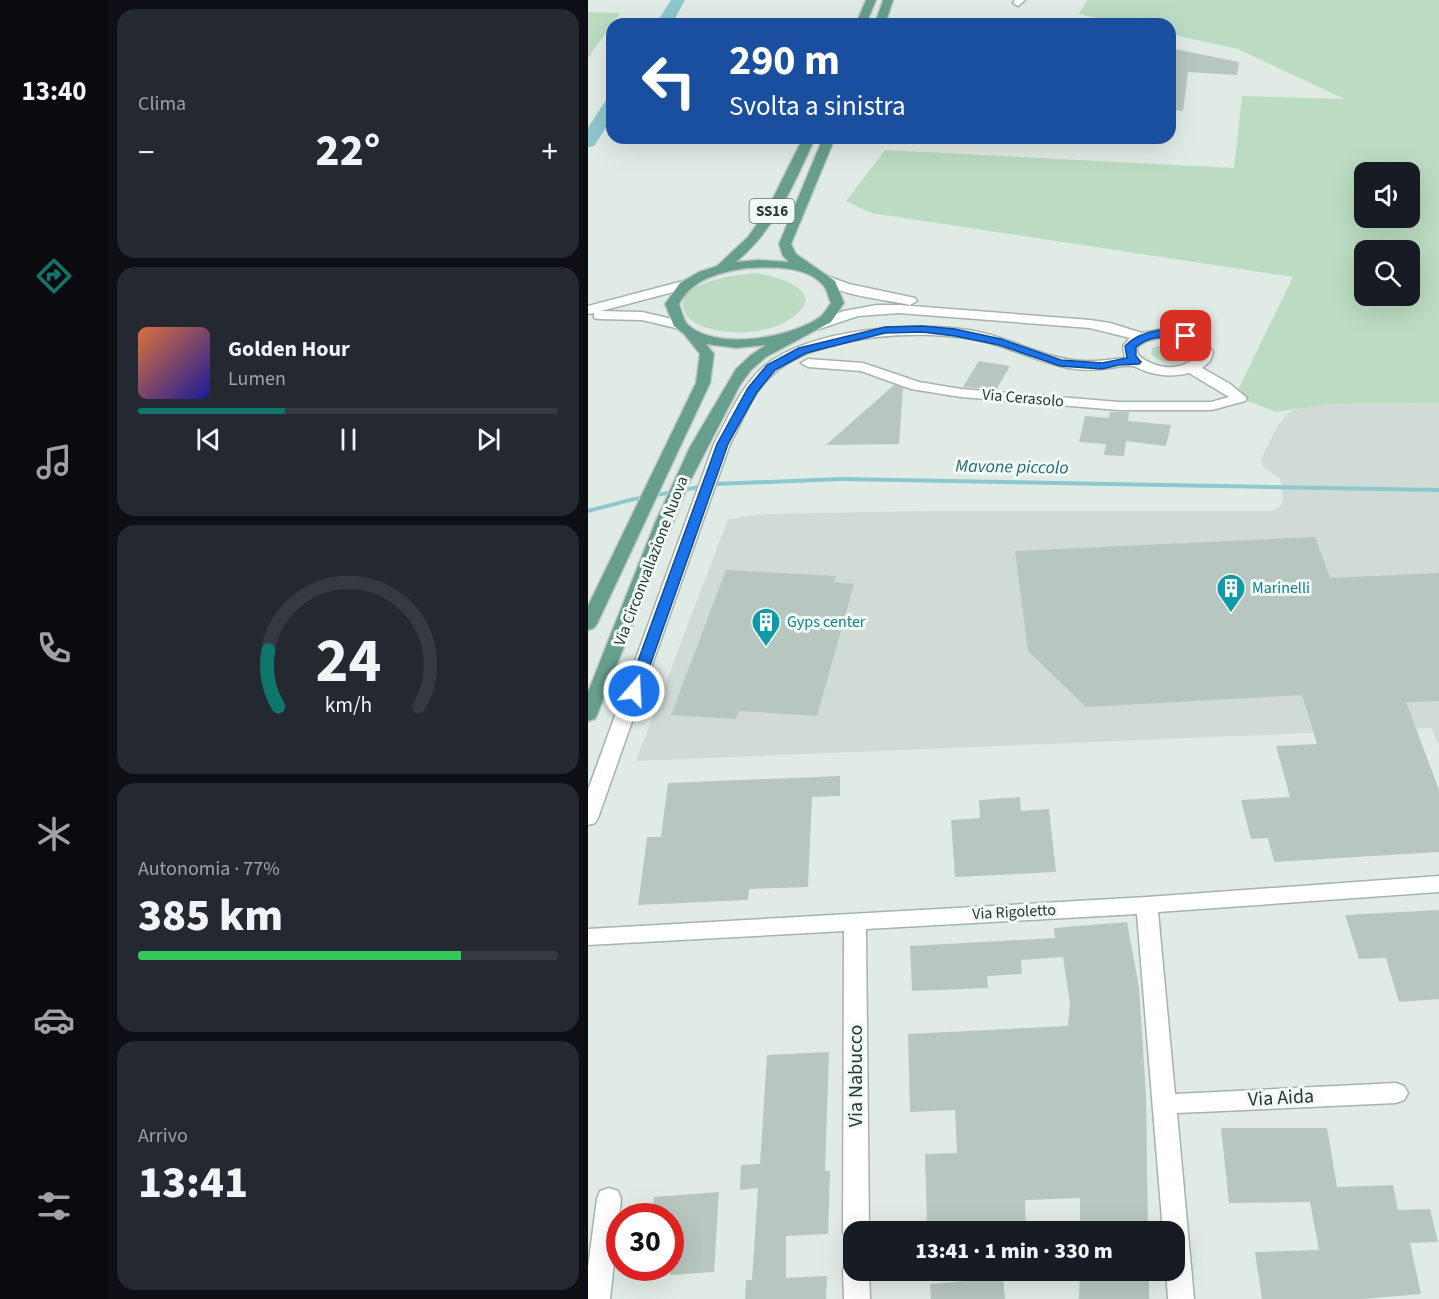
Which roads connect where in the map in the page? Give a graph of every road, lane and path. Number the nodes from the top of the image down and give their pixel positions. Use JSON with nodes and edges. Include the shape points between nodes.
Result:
{"nodes":[{"id":1,"x":871,"y":0,"type":"edge"},
{"id":2,"x":888,"y":0,"type":"edge"},
{"id":3,"x":864,"y":18,"type":"edge"},
{"id":4,"x":882,"y":18,"type":"edge"},
{"id":5,"x":806,"y":144,"type":"edge"},
{"id":6,"x":827,"y":144,"type":"edge"},
{"id":7,"x":718,"y":270,"type":"junction"},
{"id":8,"x":822,"y":277,"type":"junction"},
{"id":9,"x":687,"y":284,"type":"junction"},
{"id":10,"x":588,"y":310,"type":"edge"},
{"id":11,"x":974,"y":314,"type":"junction"},
{"id":12,"x":588,"y":316,"type":"edge"},
{"id":13,"x":819,"y":325,"type":"junction"},
{"id":14,"x":684,"y":328,"type":"junction"},
{"id":15,"x":794,"y":336,"type":"junction"},
{"id":16,"x":1141,"y":337,"type":"junction"},
{"id":17,"x":1136,"y":362,"type":"junction"},
{"id":18,"x":808,"y":363,"type":"dead end"},
{"id":19,"x":1191,"y":368,"type":"junction"},
{"id":20,"x":588,"y":624,"type":"edge"},
{"id":21,"x":588,"y":715,"type":"edge"},
{"id":22,"x":588,"y":818,"type":"edge"},
{"id":23,"x":1439,"y":884,"type":"edge"},
{"id":24,"x":1147,"y":905,"type":"junction"},
{"id":25,"x":855,"y":921,"type":"junction"},
{"id":26,"x":588,"y":937,"type":"edge"},
{"id":27,"x":1396,"y":1093,"type":"dead end"},
{"id":28,"x":1166,"y":1104,"type":"junction"},
{"id":29,"x":609,"y":1199,"type":"dead end"},
{"id":30,"x":856,"y":1221,"type":"edge"},
{"id":31,"x":856,"y":1281,"type":"edge"},
{"id":32,"x":597,"y":1299,"type":"edge"},
{"id":33,"x":857,"y":1299,"type":"edge"},
{"id":34,"x":1181,"y":1299,"type":"edge"}],
"edges":[{"from":1,"to":3,"type":"main road"},
{"from":2,"to":4,"type":"main road"},
{"from":5,"to":7,"type":"main road","number":"SS16","via":[[761,230],[744,251]]},
{"from":6,"to":8,"type":"main road","number":"SS16","via":[[785,244],[790,256]]},
{"from":7,"to":8,"type":"main road","number":"SS16","via":[[771,264],[793,266]]},
{"from":7,"to":9,"type":"main road","number":"SS16"},
{"from":8,"to":11,"type":"street","via":[[845,287]]},
{"from":8,"to":13,"type":"main road","via":[[837,294],[837,302]]},
{"from":9,"to":10,"type":"street"},
{"from":9,"to":14,"type":"main road","via":[[672,304],[675,318]]},
{"from":11,"to":13,"type":"street","via":[[875,308],[853,311]]},
{"from":11,"to":16,"type":"street","via":[[1110,327]]},
{"from":12,"to":14,"type":"street","via":[[642,316]]},
{"from":13,"to":15,"type":"main road"},
{"from":14,"to":15,"type":"main road","via":[[714,340],[746,344]]},
{"from":14,"to":20,"type":"main road","name":"Via Circonvallazione Nuova","via":[[707,354],[703,383]]},
{"from":15,"to":21,"type":"main road","name":"Via Circonvallazione Nuova","via":[[750,362],[698,445],[658,532]]},
{"from":16,"to":17,"type":"street","via":[[1130,346]]},
{"from":16,"to":19,"type":"street","via":[[1175,333],[1196,340],[1206,352],[1205,358]]},
{"from":17,"to":19,"type":"street","via":[[1161,371]]},
{"from":17,"to":22,"type":"street","via":[[1102,366],[1060,363],[1001,342],[922,329],[885,330],[802,351],[771,368],[752,390],[722,444]]},
{"from":18,"to":19,"type":"street","name":"Via Cerasolo","via":[[863,367],[916,386],[961,393],[1119,406],[1212,406],[1240,398]]},
{"from":23,"to":24,"type":"street","name":"Via Rigoletto"},
{"from":24,"to":25,"type":"street","name":"Via Rigoletto"},
{"from":24,"to":28,"type":"street"},
{"from":25,"to":26,"type":"street","name":"Via Rigoletto"},
{"from":25,"to":30,"type":"street","name":"Via Nabucco"},
{"from":27,"to":28,"type":"street","name":"Via Aida"},
{"from":28,"to":34,"type":"street"},
{"from":29,"to":32,"type":"street"},
{"from":31,"to":33,"type":"street"}]}
